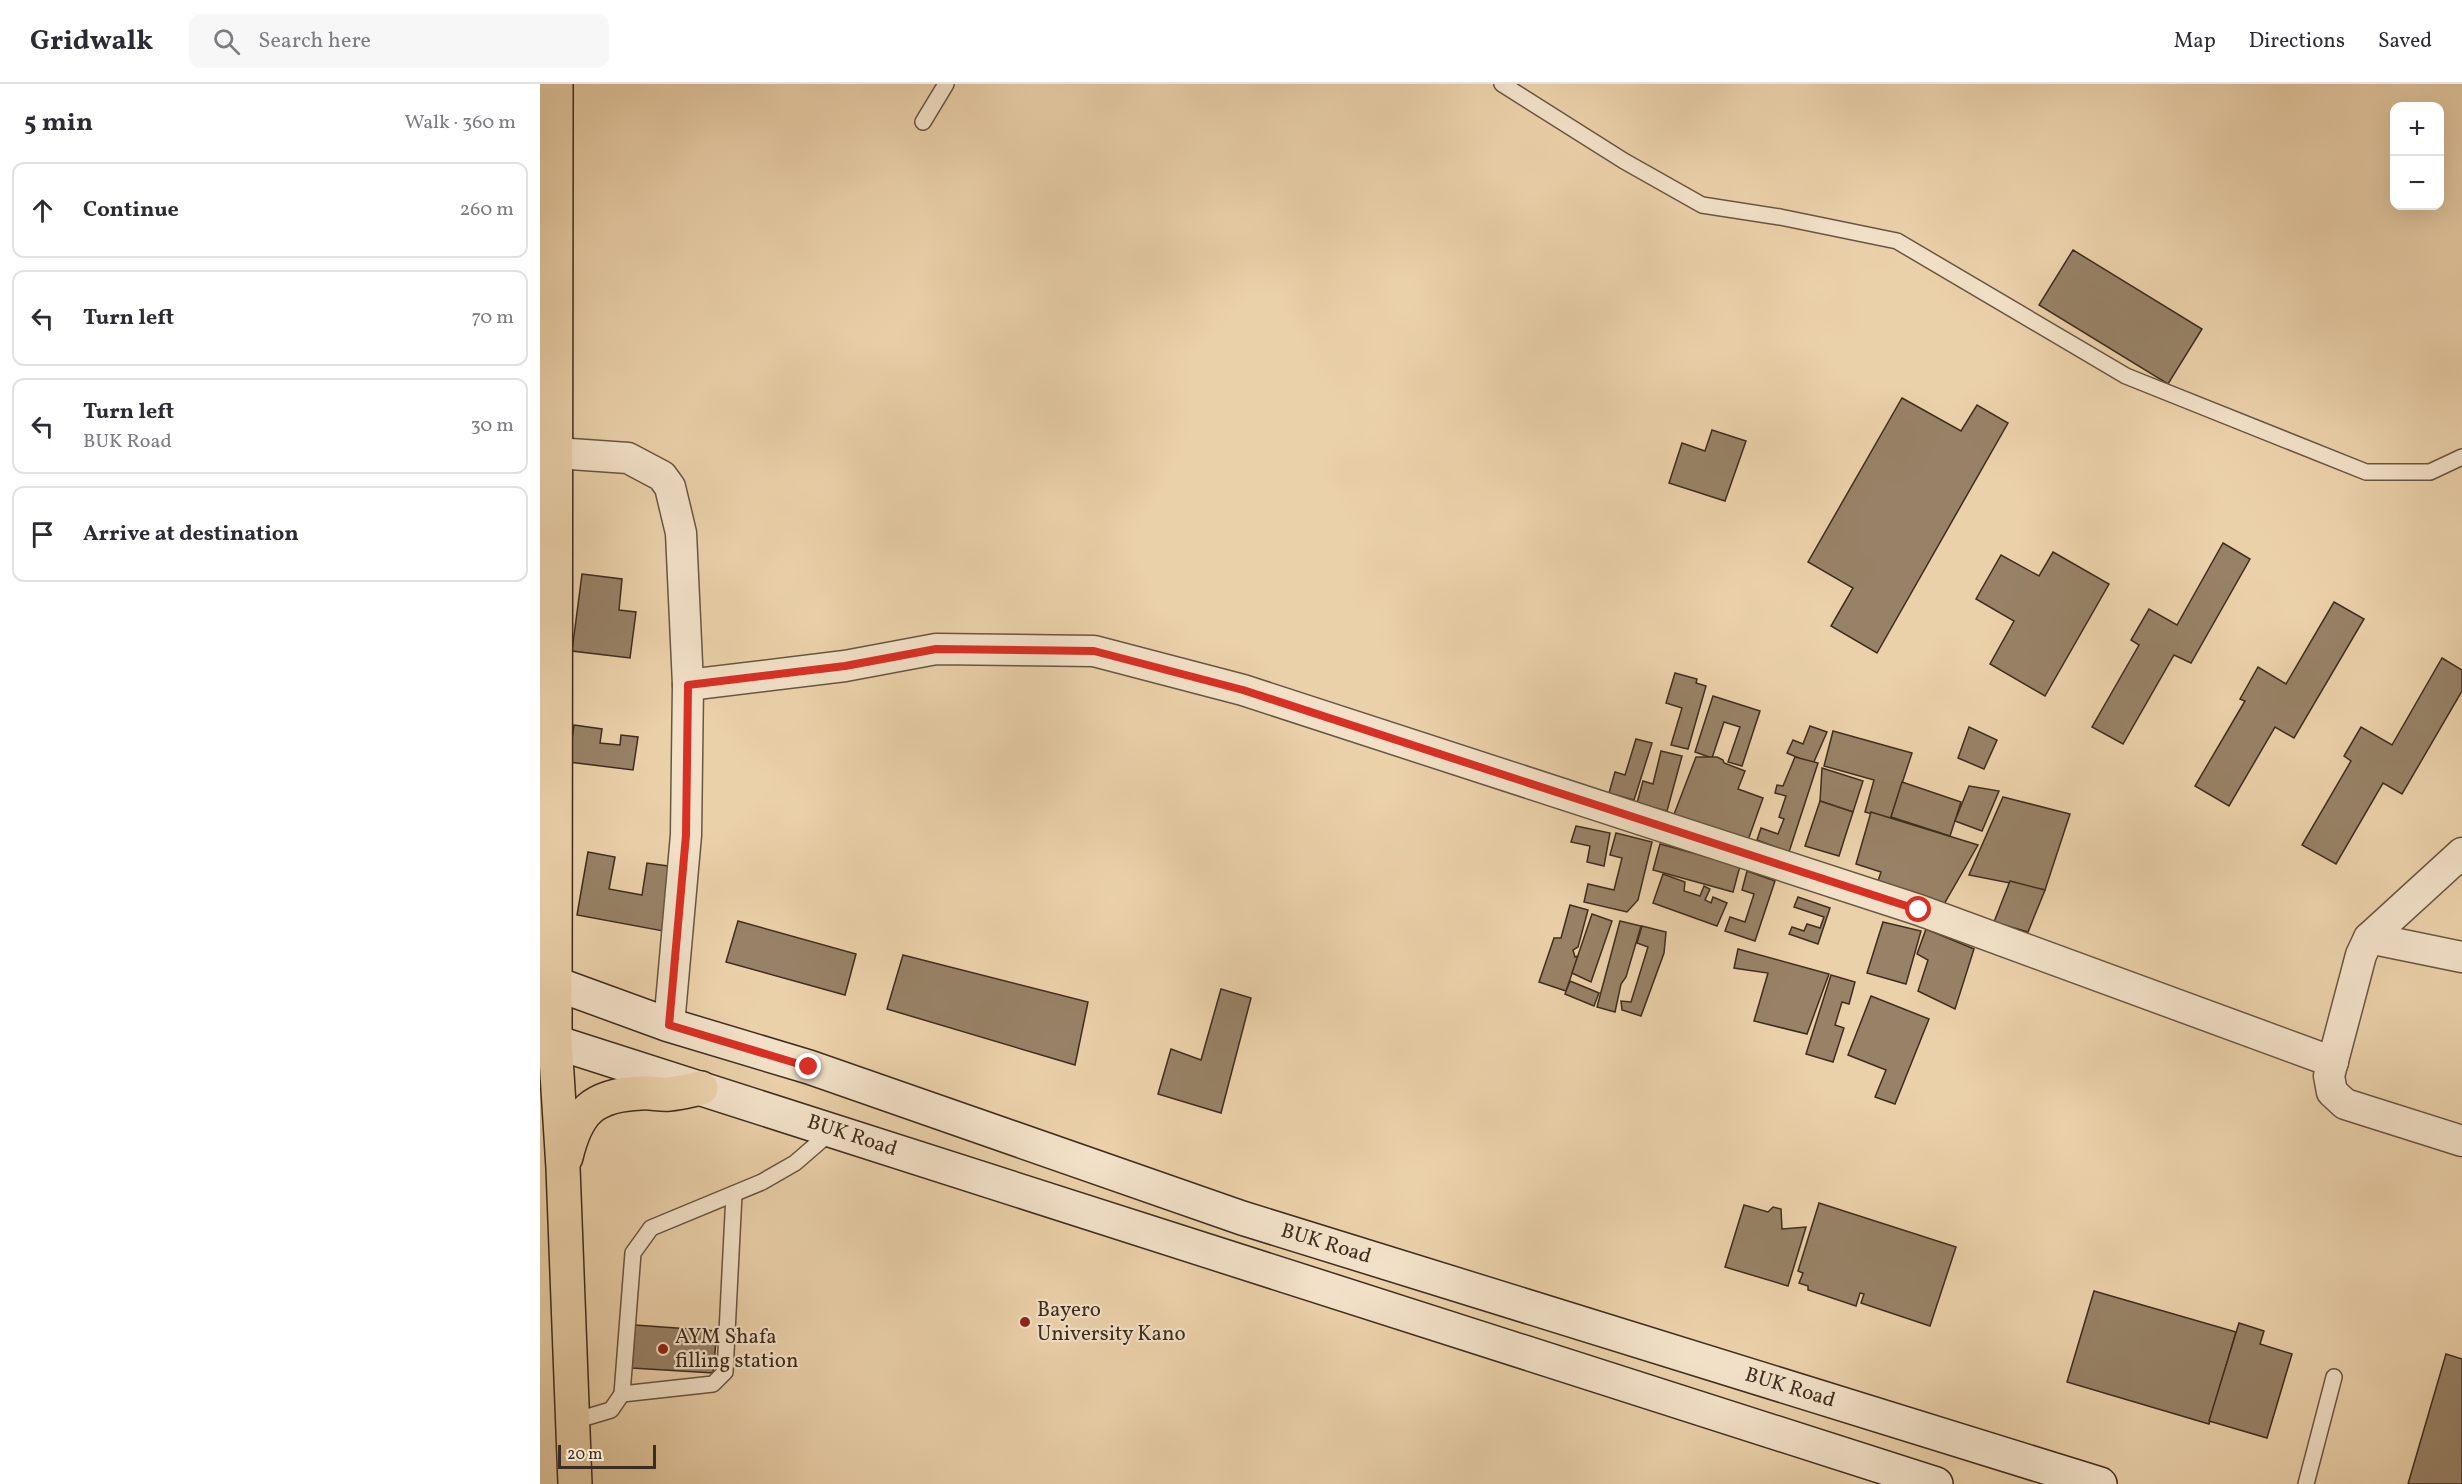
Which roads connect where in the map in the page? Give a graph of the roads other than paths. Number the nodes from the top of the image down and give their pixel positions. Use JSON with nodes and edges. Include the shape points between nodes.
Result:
{"nodes":[{"id":1,"x":556,"y":84,"type":"edge"},
{"id":2,"x":946,"y":84,"type":"edge"},
{"id":3,"x":1502,"y":84,"type":"edge"},
{"id":4,"x":923,"y":122,"type":"dead end"},
{"id":5,"x":548,"y":123,"type":"edge"},
{"id":6,"x":556,"y":453,"type":"junction"},
{"id":7,"x":2462,"y":457,"type":"edge"},
{"id":8,"x":688,"y":685,"type":"junction"},
{"id":9,"x":2462,"y":854,"type":"edge"},
{"id":10,"x":2369,"y":938,"type":"junction"},
{"id":11,"x":2462,"y":957,"type":"edge"},
{"id":12,"x":546,"y":980,"type":"edge"},
{"id":13,"x":669,"y":1025,"type":"junction"},
{"id":14,"x":546,"y":1037,"type":"edge"},
{"id":15,"x":2333,"y":1062,"type":"junction"},
{"id":16,"x":701,"y":1088,"type":"junction"},
{"id":17,"x":833,"y":1130,"type":"junction"},
{"id":18,"x":2462,"y":1141,"type":"edge"},
{"id":19,"x":563,"y":1168,"type":"junction"},
{"id":20,"x":734,"y":1194,"type":"junction"},
{"id":21,"x":2334,"y":1377,"type":"dead end"},
{"id":22,"x":622,"y":1394,"type":"junction"},
{"id":23,"x":574,"y":1421,"type":"junction"},
{"id":24,"x":575,"y":1484,"type":"edge"},
{"id":25,"x":1936,"y":1484,"type":"edge"},
{"id":26,"x":2100,"y":1484,"type":"edge"},
{"id":27,"x":2306,"y":1484,"type":"edge"}],
"edges":[{"from":1,"to":5,"type":"main road"},
{"from":2,"to":4,"type":"lane"},
{"from":3,"to":7,"type":"lane","via":[[1624,162],[1702,205],[1897,241],[2126,376],[2366,472],[2430,472]]},
{"from":5,"to":6,"type":"main road"},
{"from":6,"to":8,"type":"street","via":[[628,458],[662,476],[670,487],[681,533]]},
{"from":6,"to":12,"type":"main road","via":[[554,784]]},
{"from":8,"to":13,"type":"street","via":[[686,835]]},
{"from":8,"to":15,"type":"street","via":[[845,666],[936,649],[1094,651],[1243,690],[1908,907]]},
{"from":9,"to":10,"type":"street"},
{"from":10,"to":11,"type":"street"},
{"from":10,"to":15,"type":"street"},
{"from":12,"to":13,"type":"main road","name":"BUK Road"},
{"from":12,"to":14,"type":"main road"},
{"from":13,"to":26,"type":"main road","name":"BUK Road","via":[[809,1067],[1242,1218]]},
{"from":14,"to":16,"type":"main road","name":"BUK Road"},
{"from":14,"to":19,"type":"main road"},
{"from":15,"to":18,"type":"street","via":[[2329,1076],[2332,1092],[2345,1104]]},
{"from":16,"to":17,"type":"main road","name":"BUK Road"},
{"from":16,"to":19,"type":"main road","via":[[669,1094],[610,1096],[586,1108],[571,1137]]},
{"from":17,"to":20,"type":"lane","via":[[795,1163]]},
{"from":17,"to":25,"type":"main road","name":"BUK Road"},
{"from":19,"to":23,"type":"main road"},
{"from":20,"to":22,"type":"lane","via":[[651,1228],[633,1253]]},
{"from":20,"to":22,"type":"lane","via":[[725,1372],[713,1384]]},
{"from":21,"to":27,"type":"lane"},
{"from":22,"to":23,"type":"lane","via":[[611,1410]]},
{"from":23,"to":24,"type":"main road"}]}
